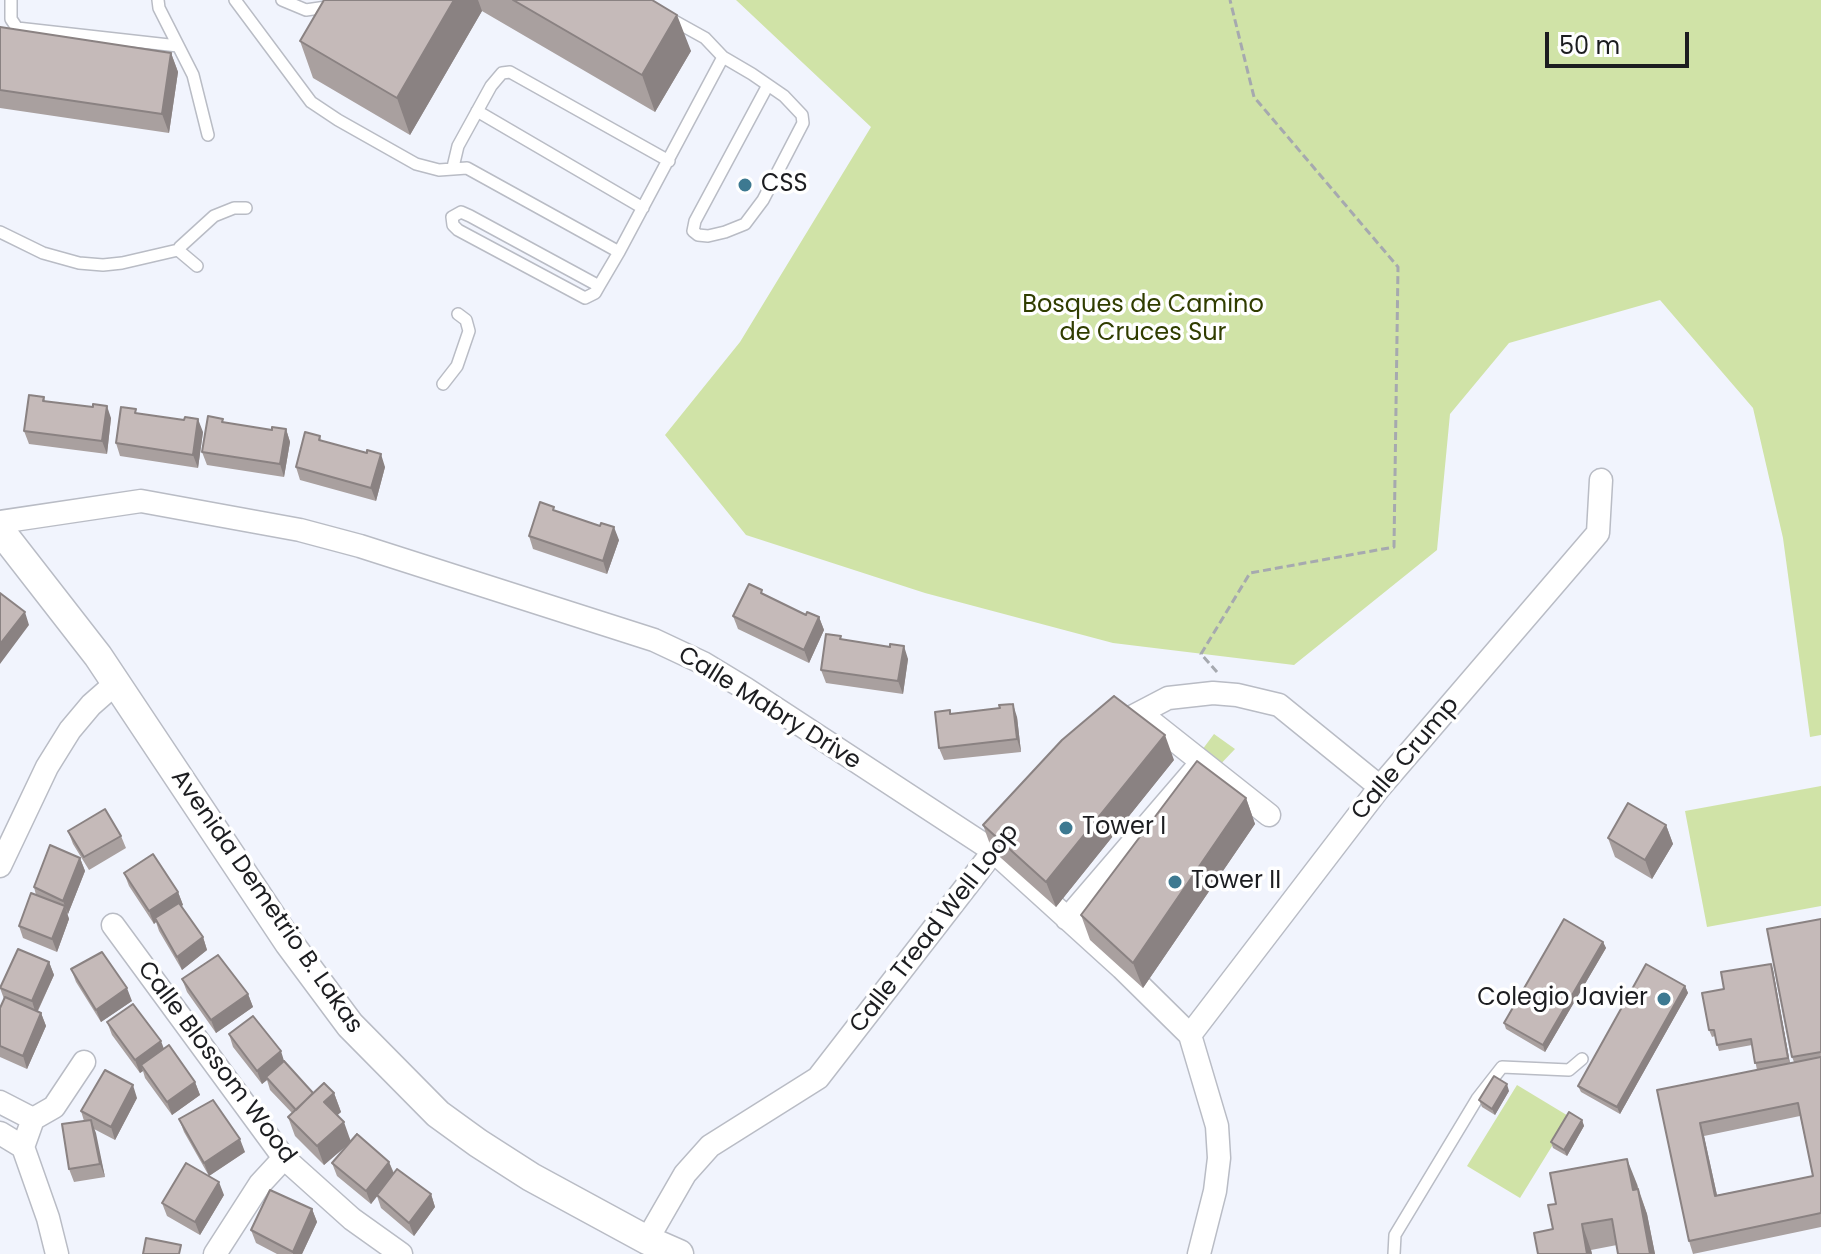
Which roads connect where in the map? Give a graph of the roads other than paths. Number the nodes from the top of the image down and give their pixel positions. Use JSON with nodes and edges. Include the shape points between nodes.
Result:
{"nodes":[{"id":1,"x":11,"y":0,"type":"edge"},
{"id":2,"x":158,"y":0,"type":"edge"},
{"id":3,"x":235,"y":0,"type":"edge"},
{"id":4,"x":282,"y":0,"type":"edge"},
{"id":5,"x":337,"y":0,"type":"edge"},
{"id":6,"x":664,"y":15,"type":"edge"},
{"id":7,"x":178,"y":46,"type":"junction"},
{"id":8,"x":723,"y":57,"type":"junction"},
{"id":9,"x":768,"y":85,"type":"junction"},
{"id":10,"x":477,"y":111,"type":"junction"},
{"id":11,"x":208,"y":135,"type":"dead end"},
{"id":12,"x":669,"y":161,"type":"junction"},
{"id":13,"x":453,"y":167,"type":"junction"},
{"id":14,"x":246,"y":208,"type":"dead end"},
{"id":15,"x":643,"y":208,"type":"junction"},
{"id":16,"x":0,"y":232,"type":"edge"},
{"id":17,"x":178,"y":250,"type":"junction"},
{"id":18,"x":619,"y":252,"type":"junction"},
{"id":19,"x":197,"y":266,"type":"dead end"},
{"id":20,"x":599,"y":286,"type":"junction"},
{"id":21,"x":458,"y":314,"type":"dead end"},
{"id":22,"x":443,"y":384,"type":"dead end"},
{"id":23,"x":1601,"y":480,"type":"dead end"},
{"id":24,"x":0,"y":522,"type":"edge"},
{"id":25,"x":0,"y":530,"type":"edge"},
{"id":26,"x":116,"y":683,"type":"junction"},
{"id":27,"x":1154,"y":724,"type":"edge"},
{"id":28,"x":1092,"y":748,"type":"edge"},
{"id":29,"x":1201,"y":763,"type":"junction"},
{"id":30,"x":1380,"y":787,"type":"junction"},
{"id":31,"x":1269,"y":815,"type":"dead end"},
{"id":32,"x":1013,"y":828,"type":"edge"},
{"id":33,"x":992,"y":850,"type":"junction"},
{"id":34,"x":0,"y":866,"type":"edge"},
{"id":35,"x":1067,"y":919,"type":"junction"},
{"id":36,"x":113,"y":925,"type":"dead end"},
{"id":37,"x":1190,"y":1035,"type":"junction"},
{"id":38,"x":1582,"y":1059,"type":"dead end"},
{"id":39,"x":84,"y":1062,"type":"dead end"},
{"id":40,"x":0,"y":1102,"type":"edge"},
{"id":41,"x":33,"y":1119,"type":"junction"},
{"id":42,"x":0,"y":1133,"type":"edge"},
{"id":43,"x":23,"y":1147,"type":"junction"},
{"id":44,"x":284,"y":1158,"type":"junction"},
{"id":45,"x":647,"y":1240,"type":"junction"},
{"id":46,"x":57,"y":1254,"type":"edge"},
{"id":47,"x":215,"y":1254,"type":"edge"},
{"id":48,"x":401,"y":1254,"type":"edge"},
{"id":49,"x":679,"y":1254,"type":"edge"},
{"id":50,"x":1199,"y":1254,"type":"edge"},
{"id":51,"x":1394,"y":1254,"type":"edge"}],
"edges":[{"from":1,"to":7,"type":"lane","via":[[17,28]]},
{"from":2,"to":7,"type":"lane"},
{"from":3,"to":13,"type":"lane","via":[[311,102],[416,164],[439,170]]},
{"from":4,"to":5,"type":"lane","via":[[306,10],[333,6]]},
{"from":6,"to":8,"type":"lane","via":[[705,38]]},
{"from":7,"to":11,"type":"lane","via":[[193,75]]},
{"from":8,"to":9,"type":"lane"},
{"from":8,"to":12,"type":"lane"},
{"from":9,"to":9,"type":"lane","via":[[795,106],[803,123],[745,224],[698,235],[693,231],[695,221]]},
{"from":10,"to":12,"type":"lane","via":[[502,73],[510,72]]},
{"from":10,"to":13,"type":"lane"},
{"from":10,"to":15,"type":"lane"},
{"from":12,"to":15,"type":"lane"},
{"from":13,"to":18,"type":"lane","via":[[480,174]]},
{"from":14,"to":17,"type":"lane","via":[[214,216]]},
{"from":15,"to":18,"type":"lane"},
{"from":16,"to":17,"type":"lane","via":[[79,263],[122,263]]},
{"from":17,"to":19,"type":"lane"},
{"from":18,"to":20,"type":"lane"},
{"from":20,"to":20,"type":"lane","via":[[593,296],[575,295],[458,230],[452,217],[461,212],[470,216]]},
{"from":21,"to":22,"type":"lane","via":[[469,331],[457,366]]},
{"from":23,"to":30,"type":"street","name":"Calle Crump","via":[[1598,533]]},
{"from":24,"to":33,"type":"street","name":"Calle Mabry Drive","via":[[141,501],[194,510],[360,546],[654,640],[746,689]]},
{"from":25,"to":26,"type":"street","name":"Avenida Demetrio B. Lakas"},
{"from":26,"to":34,"type":"street","via":[[91,705],[54,755]]},
{"from":26,"to":45,"type":"street","name":"Avenida Demetrio B. Lakas","via":[[318,984],[391,1069],[478,1143]]},
{"from":27,"to":29,"type":"street"},
{"from":28,"to":30,"type":"street","via":[[1124,721],[1168,698],[1237,695],[1279,705]]},
{"from":29,"to":31,"type":"street"},
{"from":29,"to":35,"type":"street"},
{"from":30,"to":37,"type":"street","name":"Calle Crump"},
{"from":32,"to":33,"type":"street","name":"Calle Tread Well Loop"},
{"from":33,"to":35,"type":"street","name":"Calle Mabry Drive"},
{"from":33,"to":45,"type":"street","name":"Calle Tread Well Loop","via":[[818,1078],[710,1146],[685,1174]]},
{"from":35,"to":37,"type":"street","name":"Calle Mabry Drive"},
{"from":36,"to":44,"type":"street","name":"Calle Blossom Wood"},
{"from":37,"to":50,"type":"street","name":"Calle Mabry Drive","via":[[1217,1126],[1219,1158]]},
{"from":38,"to":51,"type":"lane","via":[[1569,1070],[1502,1067],[1395,1235]]},
{"from":39,"to":41,"type":"street","via":[[54,1107]]},
{"from":40,"to":41,"type":"street"},
{"from":41,"to":43,"type":"street"},
{"from":42,"to":43,"type":"street"},
{"from":43,"to":46,"type":"street"},
{"from":44,"to":47,"type":"street","via":[[260,1184]]},
{"from":44,"to":48,"type":"street","name":"Calle Blossom Wood","via":[[352,1219]]},
{"from":45,"to":49,"type":"street","name":"Avenida Demetrio B. Lakas"}]}
